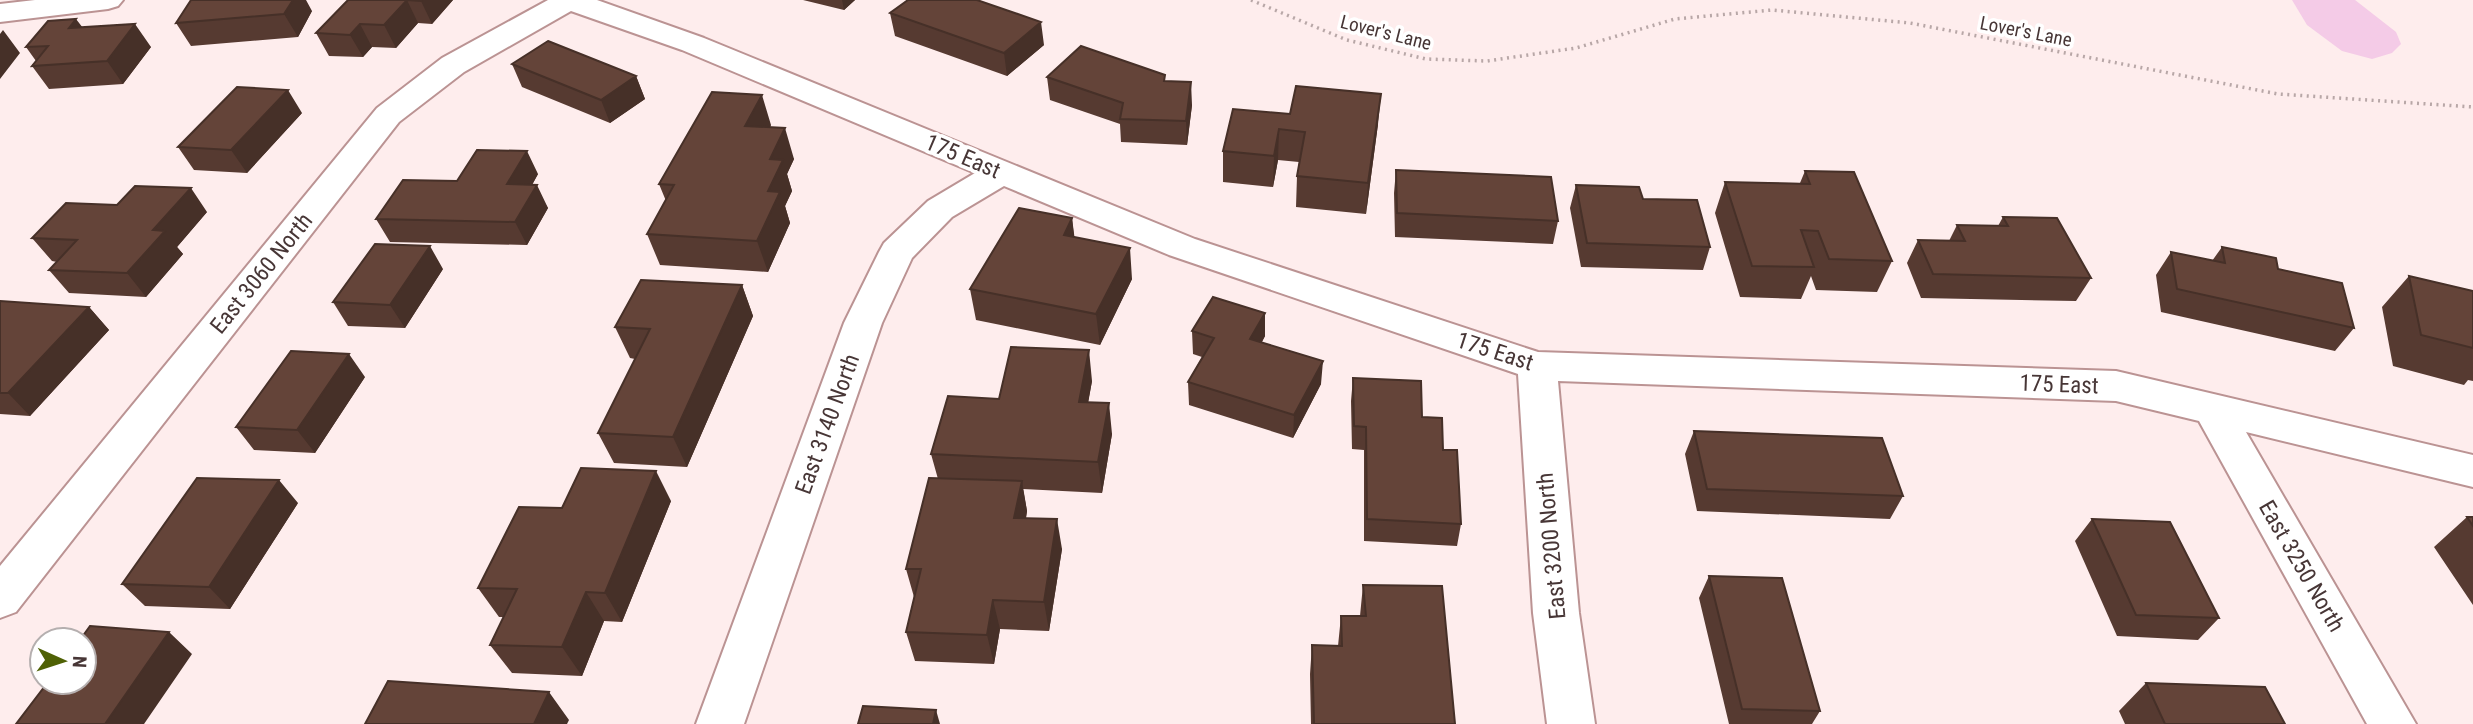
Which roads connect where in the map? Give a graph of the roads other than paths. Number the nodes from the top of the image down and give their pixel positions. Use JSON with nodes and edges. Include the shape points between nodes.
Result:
{"nodes":[{"id":1,"x":108,"y":0,"type":"edge"},
{"id":2,"x":569,"y":0,"type":"edge"},
{"id":3,"x":0,"y":13,"type":"edge"},
{"id":4,"x":1002,"y":172,"type":"junction"},
{"id":5,"x":1537,"y":366,"type":"junction"},
{"id":6,"x":2211,"y":407,"type":"junction"},
{"id":7,"x":2473,"y":471,"type":"edge"},
{"id":8,"x":0,"y":599,"type":"edge"},
{"id":9,"x":720,"y":724,"type":"edge"},
{"id":10,"x":1571,"y":724,"type":"edge"},
{"id":11,"x":2392,"y":724,"type":"edge"}],
"edges":[{"from":1,"to":3,"type":"street"},
{"from":2,"to":4,"type":"street","name":"175 East","via":[[693,44]]},
{"from":2,"to":8,"type":"street","name":"East 3060 North","via":[[453,65],[388,115]]},
{"from":4,"to":5,"type":"street","name":"175 East","via":[[1182,247]]},
{"from":4,"to":9,"type":"street","name":"East 3140 North","via":[[940,209],[897,253],[863,323]]},
{"from":5,"to":6,"type":"street","name":"175 East","via":[[2116,386]]},
{"from":5,"to":10,"type":"street","name":"East 3200 North","via":[[1556,613]]},
{"from":6,"to":7,"type":"street","name":"175 East"},
{"from":6,"to":11,"type":"street","name":"East 3250 North"}]}
